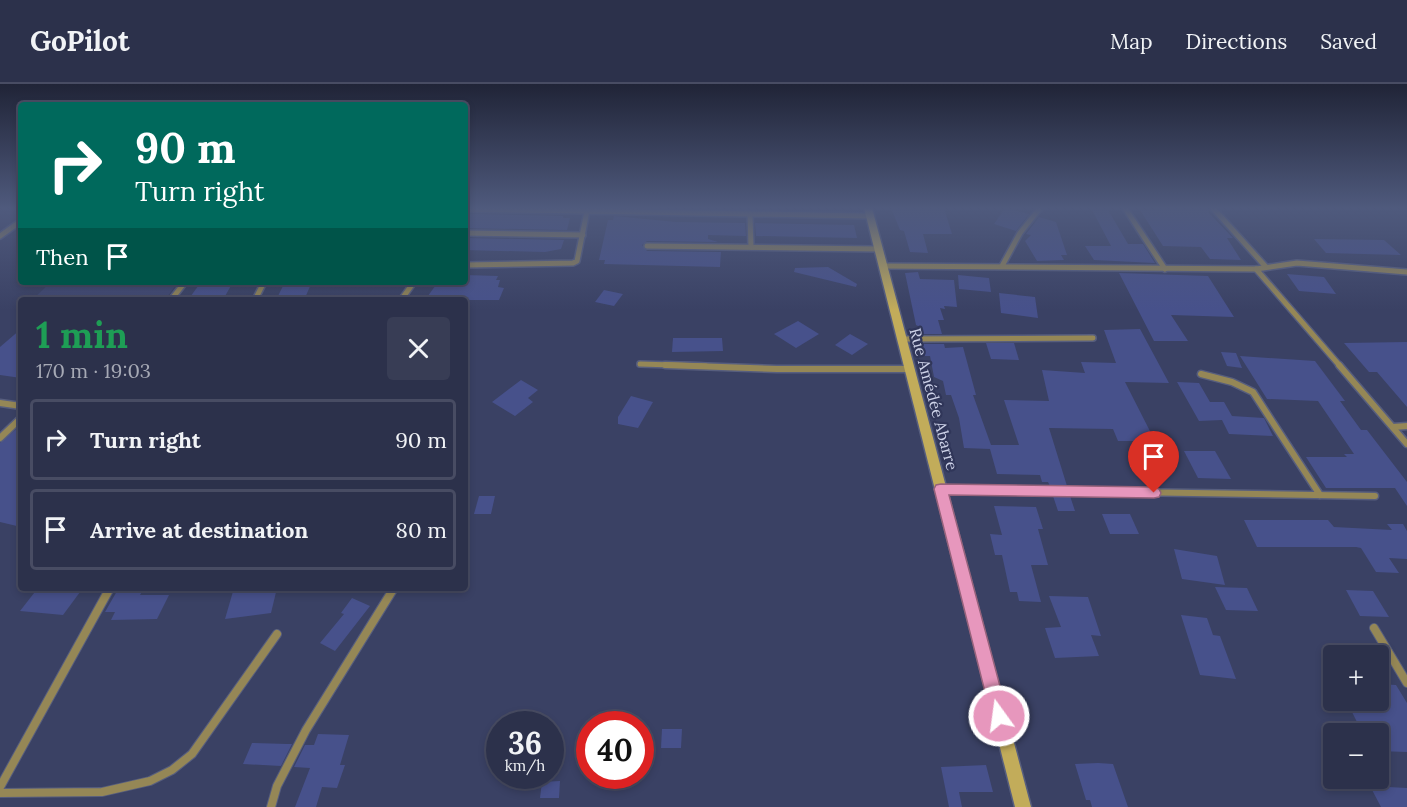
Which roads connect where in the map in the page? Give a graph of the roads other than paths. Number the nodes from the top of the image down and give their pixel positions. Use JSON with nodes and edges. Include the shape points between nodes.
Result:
{"nodes":[{"id":1,"x":581,"y":242,"type":"edge"},
{"id":2,"x":751,"y":242,"type":"edge"},
{"id":3,"x":876,"y":242,"type":"edge"},
{"id":4,"x":1015,"y":242,"type":"edge"},
{"id":5,"x":1148,"y":242,"type":"edge"},
{"id":6,"x":1244,"y":242,"type":"edge"},
{"id":7,"x":647,"y":246,"type":"dead end"},
{"id":8,"x":751,"y":247,"type":"junction"},
{"id":9,"x":878,"y":249,"type":"junction"},
{"id":10,"x":468,"y":265,"type":"edge"},
{"id":11,"x":882,"y":266,"type":"junction"},
{"id":12,"x":1002,"y":266,"type":"junction"},
{"id":13,"x":1266,"y":267,"type":"junction"},
{"id":14,"x":1166,"y":269,"type":"junction"},
{"id":15,"x":1256,"y":269,"type":"junction"},
{"id":16,"x":1407,"y":273,"type":"edge"},
{"id":17,"x":183,"y":285,"type":"edge"},
{"id":18,"x":173,"y":297,"type":"edge"},
{"id":19,"x":1093,"y":338,"type":"dead end"},
{"id":20,"x":901,"y":339,"type":"junction"},
{"id":21,"x":640,"y":364,"type":"dead end"},
{"id":22,"x":910,"y":369,"type":"junction"},
{"id":23,"x":1201,"y":374,"type":"dead end"},
{"id":24,"x":0,"y":403,"type":"edge"},
{"id":25,"x":18,"y":406,"type":"edge"},
{"id":26,"x":18,"y":421,"type":"edge"},
{"id":27,"x":1407,"y":426,"type":"edge"},
{"id":28,"x":1394,"y":427,"type":"junction"},
{"id":29,"x":0,"y":438,"type":"edge"},
{"id":30,"x":1407,"y":444,"type":"edge"},
{"id":31,"x":941,"y":489,"type":"junction"},
{"id":32,"x":1320,"y":495,"type":"junction"},
{"id":33,"x":1375,"y":496,"type":"dead end"},
{"id":34,"x":108,"y":591,"type":"edge"},
{"id":35,"x":392,"y":591,"type":"edge"},
{"id":36,"x":1374,"y":628,"type":"dead end"},
{"id":37,"x":277,"y":634,"type":"dead end"},
{"id":38,"x":1407,"y":683,"type":"edge"},
{"id":39,"x":0,"y":787,"type":"edge"},
{"id":40,"x":0,"y":793,"type":"edge"},
{"id":41,"x":271,"y":807,"type":"edge"},
{"id":42,"x":1023,"y":807,"type":"edge"}],
"edges":[{"from":1,"to":10,"type":"street","via":[[577,261],[570,264]]},
{"from":2,"to":8,"type":"street"},
{"from":3,"to":9,"type":"street","name":"Rue Amédée Abarre"},
{"from":4,"to":12,"type":"street"},
{"from":5,"to":14,"type":"street"},
{"from":6,"to":13,"type":"street"},
{"from":7,"to":8,"type":"street"},
{"from":8,"to":9,"type":"street"},
{"from":9,"to":11,"type":"street","name":"Rue Amédée Abarre"},
{"from":11,"to":12,"type":"street"},
{"from":11,"to":20,"type":"street","name":"Rue Amédée Abarre"},
{"from":12,"to":14,"type":"street"},
{"from":13,"to":15,"type":"street"},
{"from":13,"to":16,"type":"street","via":[[1298,263]]},
{"from":14,"to":15,"type":"street"},
{"from":15,"to":28,"type":"street"},
{"from":17,"to":18,"type":"street"},
{"from":19,"to":20,"type":"street"},
{"from":20,"to":22,"type":"street","name":"Rue Amédée Abarre"},
{"from":21,"to":22,"type":"street"},
{"from":22,"to":31,"type":"street","name":"Rue Amédée Abarre"},
{"from":23,"to":32,"type":"street","via":[[1253,392]]},
{"from":24,"to":25,"type":"street"},
{"from":26,"to":29,"type":"street"},
{"from":27,"to":28,"type":"street"},
{"from":28,"to":30,"type":"street"},
{"from":31,"to":32,"type":"street"},
{"from":31,"to":42,"type":"street","name":"Rue Amédée Abarre"},
{"from":32,"to":33,"type":"street"},
{"from":34,"to":39,"type":"street"},
{"from":35,"to":41,"type":"street","via":[[306,730],[277,786]]},
{"from":36,"to":38,"type":"street"},
{"from":37,"to":40,"type":"street","via":[[179,767],[119,790]]}]}
